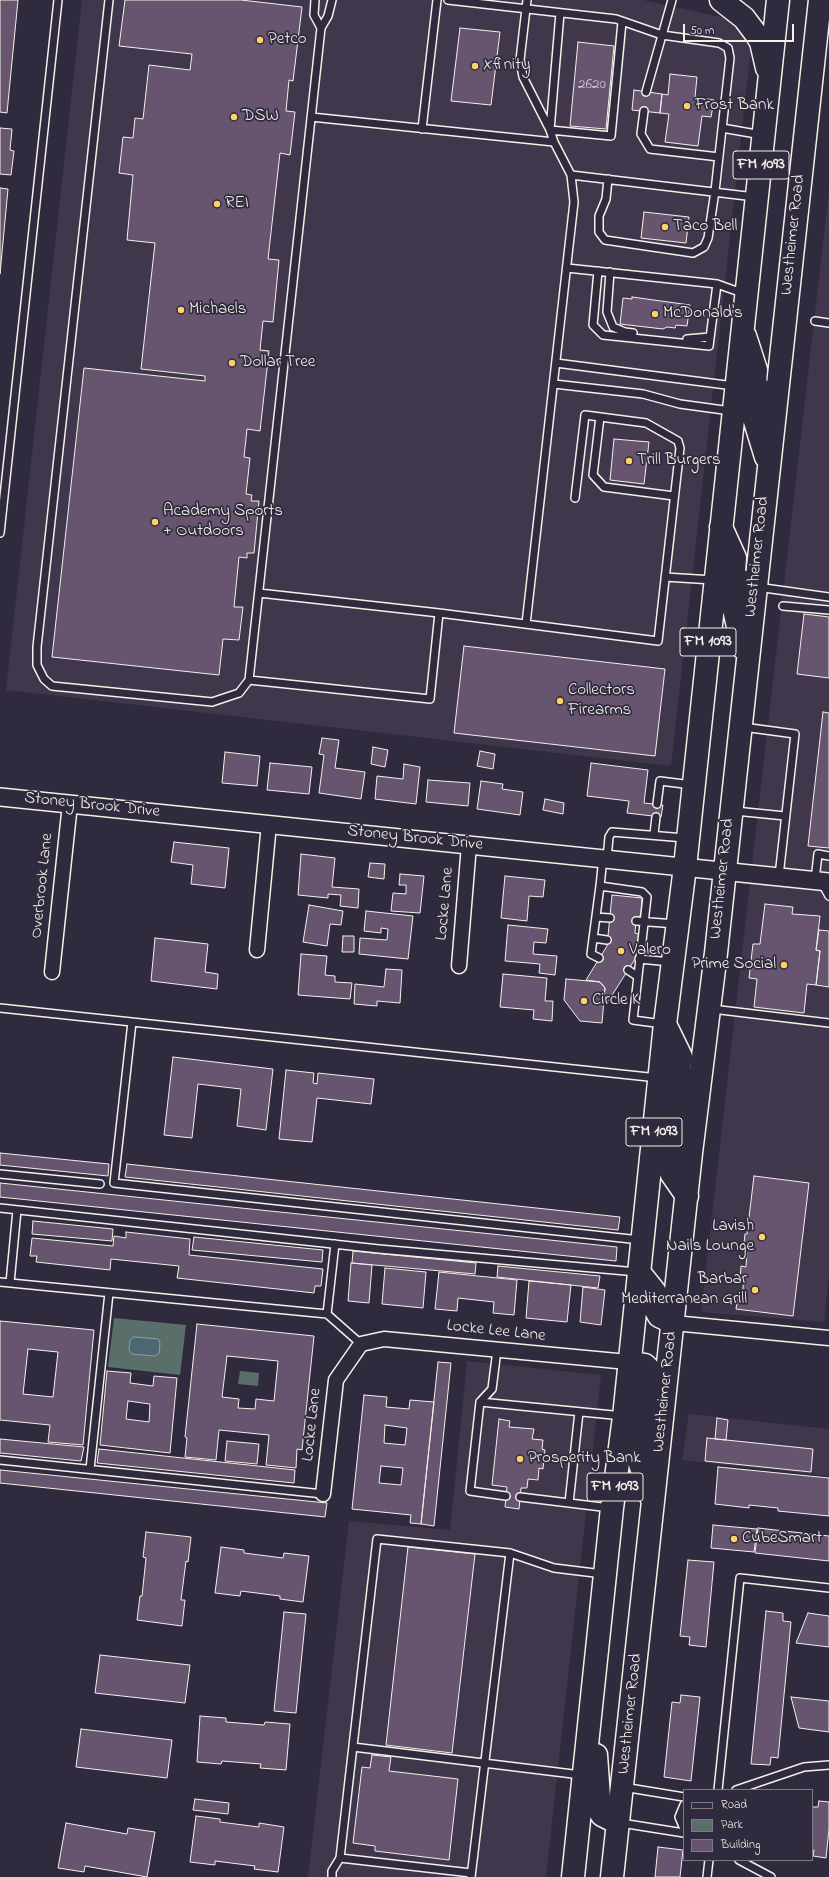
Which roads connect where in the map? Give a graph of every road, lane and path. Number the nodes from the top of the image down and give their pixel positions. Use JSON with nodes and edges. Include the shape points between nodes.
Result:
{"nodes":[{"id":1,"x":58,"y":0,"type":"edge"},
{"id":2,"x":109,"y":0,"type":"edge"},
{"id":3,"x":315,"y":0,"type":"edge"},
{"id":4,"x":332,"y":0,"type":"edge"},
{"id":5,"x":437,"y":0,"type":"edge"},
{"id":6,"x":448,"y":0,"type":"edge"},
{"id":7,"x":672,"y":0,"type":"edge"},
{"id":8,"x":721,"y":0,"type":"edge"},
{"id":9,"x":778,"y":0,"type":"edge"},
{"id":10,"x":820,"y":0,"type":"edge"},
{"id":11,"x":526,"y":4,"type":"edge"},
{"id":12,"x":560,"y":13,"type":"junction"},
{"id":13,"x":622,"y":22,"type":"junction"},
{"id":14,"x":321,"y":28,"type":"junction"},
{"id":15,"x":662,"y":35,"type":"junction"},
{"id":16,"x":770,"y":80,"type":"junction"},
{"id":17,"x":646,"y":92,"type":"dead end"},
{"id":18,"x":644,"y":111,"type":"dead end"},
{"id":19,"x":311,"y":117,"type":"junction"},
{"id":20,"x":722,"y":128,"type":"junction"},
{"id":21,"x":422,"y":129,"type":"junction"},
{"id":22,"x":550,"y":130,"type":"junction"},
{"id":23,"x":764,"y":135,"type":"junction"},
{"id":24,"x":554,"y":142,"type":"junction"},
{"id":25,"x":719,"y":157,"type":"junction"},
{"id":26,"x":571,"y":175,"type":"junction"},
{"id":27,"x":608,"y":179,"type":"junction"},
{"id":28,"x":715,"y":191,"type":"junction"},
{"id":29,"x":758,"y":197,"type":"junction"},
{"id":30,"x":567,"y":268,"type":"junction"},
{"id":31,"x":598,"y":271,"type":"junction"},
{"id":32,"x":610,"y":272,"type":"junction"},
{"id":33,"x":717,"y":284,"type":"junction"},
{"id":34,"x":747,"y":295,"type":"junction"},
{"id":35,"x":815,"y":321,"type":"dead end"},
{"id":36,"x":829,"y":323,"type":"edge"},
{"id":37,"x":743,"y":330,"type":"junction"},
{"id":38,"x":710,"y":337,"type":"junction"},
{"id":39,"x":556,"y":363,"type":"junction"},
{"id":40,"x":554,"y":384,"type":"junction"},
{"id":41,"x":736,"y":386,"type":"junction"},
{"id":42,"x":776,"y":402,"type":"junction"},
{"id":43,"x":734,"y":412,"type":"junction"},
{"id":44,"x":600,"y":417,"type":"junction"},
{"id":45,"x":769,"y":464,"type":"junction"},
{"id":46,"x":674,"y":496,"type":"junction"},
{"id":47,"x":575,"y":498,"type":"dead end"},
{"id":48,"x":721,"y":526,"type":"junction"},
{"id":49,"x":0,"y":533,"type":"edge"},
{"id":50,"x":665,"y":577,"type":"junction"},
{"id":51,"x":715,"y":580,"type":"junction"},
{"id":52,"x":755,"y":587,"type":"junction"},
{"id":53,"x":259,"y":592,"type":"junction"},
{"id":54,"x":829,"y":597,"type":"edge"},
{"id":55,"x":783,"y":606,"type":"dead end"},
{"id":56,"x":829,"y":610,"type":"edge"},
{"id":57,"x":439,"y":613,"type":"junction"},
{"id":58,"x":526,"y":624,"type":"junction"},
{"id":59,"x":747,"y":661,"type":"junction"},
{"id":60,"x":249,"y":680,"type":"junction"},
{"id":61,"x":739,"y":727,"type":"junction"},
{"id":62,"x":694,"y":785,"type":"junction"},
{"id":63,"x":0,"y":797,"type":"edge"},
{"id":64,"x":70,"y":804,"type":"junction"},
{"id":65,"x":657,"y":804,"type":"dead end"},
{"id":66,"x":730,"y":810,"type":"junction"},
{"id":67,"x":785,"y":816,"type":"junction"},
{"id":68,"x":656,"y":817,"type":"dead end"},
{"id":69,"x":269,"y":824,"type":"junction"},
{"id":70,"x":654,"y":834,"type":"junction"},
{"id":71,"x":688,"y":838,"type":"junction"},
{"id":72,"x":469,"y":845,"type":"junction"},
{"id":73,"x":829,"y":856,"type":"edge"},
{"id":74,"x":605,"y":859,"type":"junction"},
{"id":75,"x":685,"y":867,"type":"junction"},
{"id":76,"x":724,"y":871,"type":"junction"},
{"id":77,"x":779,"y":877,"type":"junction"},
{"id":78,"x":822,"y":881,"type":"edge"},
{"id":79,"x":600,"y":886,"type":"junction"},
{"id":80,"x":829,"y":896,"type":"edge"},
{"id":81,"x":596,"y":916,"type":"junction"},
{"id":82,"x":610,"y":918,"type":"dead end"},
{"id":83,"x":640,"y":922,"type":"junction"},
{"id":84,"x":678,"y":925,"type":"junction"},
{"id":85,"x":593,"y":938,"type":"junction"},
{"id":86,"x":607,"y":940,"type":"dead end"},
{"id":87,"x":257,"y":950,"type":"dead end"},
{"id":88,"x":599,"y":958,"type":"dead end"},
{"id":89,"x":639,"y":959,"type":"junction"},
{"id":90,"x":674,"y":962,"type":"junction"},
{"id":91,"x":459,"y":966,"type":"dead end"},
{"id":92,"x":628,"y":970,"type":"dead end"},
{"id":93,"x":52,"y":972,"type":"dead end"},
{"id":94,"x":637,"y":976,"type":"junction"},
{"id":95,"x":0,"y":1008,"type":"edge"},
{"id":96,"x":709,"y":1008,"type":"junction"},
{"id":97,"x":132,"y":1022,"type":"junction"},
{"id":98,"x":829,"y":1023,"type":"edge"},
{"id":99,"x":665,"y":1024,"type":"junction"},
{"id":100,"x":660,"y":1078,"type":"junction"},
{"id":101,"x":698,"y":1098,"type":"junction"},
{"id":102,"x":0,"y":1174,"type":"edge"},
{"id":103,"x":100,"y":1184,"type":"dead end"},
{"id":104,"x":687,"y":1196,"type":"junction"},
{"id":105,"x":0,"y":1208,"type":"edge"},
{"id":106,"x":17,"y":1210,"type":"junction"},
{"id":107,"x":642,"y":1240,"type":"junction"},
{"id":108,"x":335,"y":1244,"type":"junction"},
{"id":109,"x":640,"y":1272,"type":"junction"},
{"id":110,"x":0,"y":1282,"type":"edge"},
{"id":111,"x":10,"y":1283,"type":"junction"},
{"id":112,"x":109,"y":1293,"type":"junction"},
{"id":113,"x":327,"y":1314,"type":"junction"},
{"id":114,"x":674,"y":1323,"type":"junction"},
{"id":115,"x":829,"y":1338,"type":"edge"},
{"id":116,"x":361,"y":1344,"type":"junction"},
{"id":117,"x":497,"y":1350,"type":"junction"},
{"id":118,"x":628,"y":1362,"type":"junction"},
{"id":119,"x":480,"y":1402,"type":"junction"},
{"id":120,"x":579,"y":1412,"type":"junction"},
{"id":121,"x":624,"y":1416,"type":"junction"},
{"id":122,"x":0,"y":1460,"type":"edge"},
{"id":123,"x":90,"y":1469,"type":"junction"},
{"id":124,"x":323,"y":1494,"type":"joint"},
{"id":125,"x":506,"y":1496,"type":"dead end"},
{"id":126,"x":520,"y":1497,"type":"dead end"},
{"id":127,"x":569,"y":1503,"type":"junction"},
{"id":128,"x":653,"y":1506,"type":"junction"},
{"id":129,"x":612,"y":1508,"type":"junction"},
{"id":130,"x":510,"y":1553,"type":"junction"},
{"id":131,"x":605,"y":1574,"type":"junction"},
{"id":132,"x":829,"y":1588,"type":"edge"},
{"id":133,"x":592,"y":1702,"type":"junction"},
{"id":134,"x":353,"y":1747,"type":"junction"},
{"id":135,"x":484,"y":1763,"type":"junction"},
{"id":136,"x":829,"y":1765,"type":"edge"},
{"id":137,"x":584,"y":1776,"type":"junction"},
{"id":138,"x":623,"y":1787,"type":"junction"},
{"id":139,"x":718,"y":1789,"type":"edge"},
{"id":140,"x":739,"y":1789,"type":"edge"},
{"id":141,"x":683,"y":1797,"type":"edge"},
{"id":142,"x":683,"y":1807,"type":"edge"},
{"id":143,"x":618,"y":1822,"type":"junction"},
{"id":144,"x":683,"y":1826,"type":"edge"},
{"id":145,"x":683,"y":1833,"type":"edge"},
{"id":146,"x":340,"y":1858,"type":"junction"},
{"id":147,"x":710,"y":1861,"type":"edge"},
{"id":148,"x":741,"y":1861,"type":"edge"},
{"id":149,"x":471,"y":1875,"type":"edge"},
{"id":150,"x":332,"y":1877,"type":"edge"},
{"id":151,"x":573,"y":1877,"type":"edge"},
{"id":152,"x":612,"y":1877,"type":"edge"},
{"id":153,"x":707,"y":1877,"type":"edge"},
{"id":154,"x":771,"y":1877,"type":"edge"}],
"edges":[{"from":1,"to":49,"type":"lane"},
{"from":2,"to":60,"type":"lane","via":[[36,665],[44,679],[52,686],[212,702],[240,693]]},
{"from":3,"to":14,"type":"lane","via":[[314,15]]},
{"from":4,"to":14,"type":"lane","via":[[328,16]]},
{"from":5,"to":21,"type":"lane"},
{"from":6,"to":11,"type":"lane"},
{"from":7,"to":15,"type":"lane"},
{"from":8,"to":16,"type":"main road","via":[[740,15],[761,42]]},
{"from":9,"to":16,"type":"main road","number":"FM 1093"},
{"from":10,"to":42,"type":"main road","name":"Westheimer Road","number":"FM 1093"},
{"from":11,"to":12,"type":"lane"},
{"from":11,"to":22,"type":"lane","via":[[520,60],[523,77]]},
{"from":12,"to":13,"type":"lane","via":[[616,19]]},
{"from":12,"to":22,"type":"lane"},
{"from":13,"to":15,"type":"lane"},
{"from":13,"to":22,"type":"lane","via":[[612,136]]},
{"from":14,"to":19,"type":"lane"},
{"from":15,"to":17,"type":"lane"},
{"from":15,"to":20,"type":"lane","via":[[719,43],[728,48],[730,58]]},
{"from":16,"to":23,"type":"main road","number":"FM 1093"},
{"from":18,"to":25,"type":"lane","via":[[641,134],[650,149]]},
{"from":19,"to":21,"type":"lane"},
{"from":19,"to":53,"type":"lane"},
{"from":20,"to":23,"type":"lane"},
{"from":20,"to":25,"type":"lane"},
{"from":21,"to":24,"type":"lane"},
{"from":22,"to":24,"type":"lane"},
{"from":23,"to":29,"type":"main road","number":"FM 1093"},
{"from":24,"to":26,"type":"lane"},
{"from":25,"to":28,"type":"lane"},
{"from":26,"to":27,"type":"lane"},
{"from":26,"to":30,"type":"lane","via":[[574,202]]},
{"from":27,"to":28,"type":"lane"},
{"from":27,"to":28,"type":"lane","via":[[606,199],[599,216],[599,232],[605,240],[693,253],[704,247],[708,238]]},
{"from":28,"to":29,"type":"lane"},
{"from":29,"to":34,"type":"main road","number":"FM 1093"},
{"from":30,"to":31,"type":"lane"},
{"from":30,"to":39,"type":"lane"},
{"from":31,"to":32,"type":"lane"},
{"from":31,"to":38,"type":"lane","via":[[593,325],[603,334],[709,346]]},
{"from":32,"to":33,"type":"lane"},
{"from":32,"to":38,"type":"lane","via":[[607,312],[613,327],[626,332],[695,340]]},
{"from":33,"to":34,"type":"lane"},
{"from":33,"to":38,"type":"lane"},
{"from":34,"to":37,"type":"main road","number":"FM 1093"},
{"from":35,"to":36,"type":"lane"},
{"from":37,"to":41,"type":"main road","number":"FM 1093"},
{"from":37,"to":42,"type":"main road","via":[[756,370],[756,386]]},
{"from":39,"to":40,"type":"lane"},
{"from":39,"to":41,"type":"lane"},
{"from":40,"to":43,"type":"lane","via":[[644,394],[680,404]]},
{"from":40,"to":58,"type":"lane"},
{"from":41,"to":43,"type":"main road","number":"FM 1093"},
{"from":41,"to":45,"type":"main road","via":[[746,391],[754,404],[754,418]]},
{"from":42,"to":45,"type":"main road","name":"Westheimer Road","number":"FM 1093"},
{"from":43,"to":48,"type":"main road","number":"FM 1093"},
{"from":44,"to":46,"type":"lane","via":[[646,423],[678,441],[680,448]]},
{"from":44,"to":46,"type":"lane","via":[[593,475],[604,487]]},
{"from":44,"to":47,"type":"lane","via":[[585,415]]},
{"from":45,"to":52,"type":"main road","name":"Westheimer Road","number":"FM 1093"},
{"from":46,"to":50,"type":"lane"},
{"from":48,"to":51,"type":"main road","number":"FM 1093"},
{"from":48,"to":52,"type":"main road","via":[[735,558],[736,576],[742,582]]},
{"from":50,"to":51,"type":"lane"},
{"from":50,"to":58,"type":"lane","via":[[658,641]]},
{"from":51,"to":59,"type":"main road","via":[[727,586],[734,597],[733,605]]},
{"from":51,"to":62,"type":"main road","number":"FM 1093"},
{"from":52,"to":54,"type":"lane"},
{"from":52,"to":59,"type":"main road","name":"Westheimer Road","number":"FM 1093"},
{"from":53,"to":57,"type":"lane"},
{"from":53,"to":60,"type":"lane"},
{"from":55,"to":56,"type":"lane"},
{"from":57,"to":58,"type":"lane"},
{"from":57,"to":60,"type":"lane","via":[[430,699]]},
{"from":59,"to":61,"type":"main road","name":"Westheimer Road","number":"FM 1093"},
{"from":61,"to":66,"type":"main road","name":"Westheimer Road","number":"FM 1093"},
{"from":61,"to":67,"type":"lane","via":[[795,734]]},
{"from":62,"to":65,"type":"lane","via":[[660,781]]},
{"from":62,"to":71,"type":"main road","number":"FM 1093"},
{"from":63,"to":64,"type":"street","name":"Stoney Brook Drive"},
{"from":64,"to":69,"type":"street","name":"Stoney Brook Drive"},
{"from":64,"to":93,"type":"street","name":"Overbrook Lane"},
{"from":66,"to":67,"type":"lane"},
{"from":66,"to":76,"type":"main road","name":"Westheimer Road","number":"FM 1093"},
{"from":67,"to":77,"type":"lane"},
{"from":68,"to":70,"type":"lane"},
{"from":69,"to":72,"type":"street","name":"Stoney Brook Drive"},
{"from":69,"to":87,"type":"street"},
{"from":70,"to":71,"type":"lane"},
{"from":70,"to":74,"type":"lane","via":[[612,832]]},
{"from":71,"to":75,"type":"main road","number":"FM 1093"},
{"from":72,"to":74,"type":"street","name":"Stoney Brook Drive"},
{"from":72,"to":91,"type":"street","name":"Locke Lane"},
{"from":73,"to":78,"type":"lane","via":[[818,854]]},
{"from":74,"to":75,"type":"street","name":"Stoney Brook Drive"},
{"from":74,"to":79,"type":"lane"},
{"from":75,"to":76,"type":"street","name":"Stoney Brook Drive"},
{"from":75,"to":84,"type":"main road","number":"FM 1093"},
{"from":76,"to":77,"type":"street","name":"Stoney Brook Drive"},
{"from":76,"to":96,"type":"main road","name":"Westheimer Road","number":"FM 1093"},
{"from":77,"to":78,"type":"street","name":"Stoney Brook Drive"},
{"from":78,"to":80,"type":"lane"},
{"from":79,"to":81,"type":"lane"},
{"from":79,"to":83,"type":"lane","via":[[642,892],[646,897]]},
{"from":81,"to":82,"type":"lane"},
{"from":81,"to":85,"type":"lane"},
{"from":83,"to":84,"type":"lane"},
{"from":83,"to":89,"type":"lane"},
{"from":84,"to":90,"type":"main road","number":"FM 1093"},
{"from":85,"to":86,"type":"lane"},
{"from":85,"to":88,"type":"lane","via":[[591,954]]},
{"from":89,"to":90,"type":"lane"},
{"from":89,"to":94,"type":"lane"},
{"from":90,"to":99,"type":"main road","number":"FM 1093"},
{"from":92,"to":94,"type":"lane"},
{"from":94,"to":99,"type":"lane","via":[[633,1020]]},
{"from":95,"to":97,"type":"lane"},
{"from":96,"to":98,"type":"lane"},
{"from":96,"to":101,"type":"main road","name":"Westheimer Road","number":"FM 1093"},
{"from":97,"to":100,"type":"lane"},
{"from":97,"to":107,"type":"lane","via":[[114,1183]]},
{"from":99,"to":100,"type":"main road","number":"FM 1093"},
{"from":99,"to":101,"type":"main road","via":[[681,1057],[679,1069],[683,1082]]},
{"from":100,"to":104,"type":"main road","via":[[677,1110],[671,1173]]},
{"from":100,"to":107,"type":"main road","number":"FM 1093"},
{"from":101,"to":104,"type":"main road","name":"Westheimer Road","number":"FM 1093"},
{"from":102,"to":103,"type":"lane"},
{"from":104,"to":114,"type":"main road","name":"Westheimer Road","number":"FM 1093"},
{"from":105,"to":106,"type":"lane"},
{"from":106,"to":108,"type":"lane"},
{"from":106,"to":111,"type":"lane"},
{"from":107,"to":109,"type":"main road","number":"FM 1093"},
{"from":108,"to":109,"type":"lane"},
{"from":108,"to":113,"type":"lane"},
{"from":109,"to":114,"type":"main road","via":[[655,1292],[654,1307],[659,1316]]},
{"from":109,"to":118,"type":"main road","number":"FM 1093"},
{"from":110,"to":111,"type":"lane"},
{"from":111,"to":112,"type":"lane"},
{"from":112,"to":113,"type":"lane"},
{"from":112,"to":123,"type":"lane"},
{"from":113,"to":116,"type":"lane"},
{"from":114,"to":115,"type":"street"},
{"from":114,"to":128,"type":"main road","name":"Westheimer Road","number":"FM 1093"},
{"from":116,"to":117,"type":"street","name":"Locke Lee Lane","via":[[384,1339]]},
{"from":116,"to":124,"type":"street","name":"Locke Lane","via":[[336,1380]]},
{"from":117,"to":118,"type":"street","name":"Locke Lee Lane"},
{"from":117,"to":119,"type":"lane","via":[[492,1390]]},
{"from":118,"to":121,"type":"main road","number":"FM 1093"},
{"from":118,"to":128,"type":"main road","via":[[645,1365],[648,1368],[639,1461]]},
{"from":119,"to":120,"type":"lane"},
{"from":119,"to":125,"type":"lane","via":[[470,1492]]},
{"from":120,"to":121,"type":"lane"},
{"from":120,"to":127,"type":"lane"},
{"from":121,"to":129,"type":"main road","number":"FM 1093"},
{"from":122,"to":123,"type":"lane"},
{"from":123,"to":124,"type":"lane"},
{"from":126,"to":127,"type":"lane"},
{"from":127,"to":129,"type":"lane"},
{"from":128,"to":138,"type":"main road","name":"Westheimer Road","number":"FM 1093"},
{"from":129,"to":131,"type":"main road","number":"FM 1093"},
{"from":130,"to":131,"type":"lane","via":[[554,1568]]},
{"from":130,"to":134,"type":"lane","via":[[377,1539]]},
{"from":130,"to":135,"type":"lane"},
{"from":131,"to":133,"type":"main road","number":"FM 1093"},
{"from":132,"to":139,"type":"lane","via":[[740,1578]]},
{"from":133,"to":137,"type":"main road","number":"FM 1093"},
{"from":133,"to":143,"type":"main road","via":[[600,1812]]},
{"from":134,"to":135,"type":"lane"},
{"from":134,"to":146,"type":"lane"},
{"from":135,"to":137,"type":"lane"},
{"from":135,"to":149,"type":"lane"},
{"from":136,"to":140,"type":"lane","via":[[804,1767]]},
{"from":137,"to":151,"type":"main road","number":"FM 1093"},
{"from":138,"to":141,"type":"lane"},
{"from":138,"to":143,"type":"main road","name":"Westheimer Road","number":"FM 1093"},
{"from":142,"to":144,"type":"lane","via":[[679,1817]]},
{"from":143,"to":145,"type":"lane"},
{"from":143,"to":152,"type":"main road","name":"Westheimer Road","number":"FM 1093"},
{"from":146,"to":149,"type":"lane"},
{"from":146,"to":150,"type":"lane"},
{"from":147,"to":153,"type":"lane"},
{"from":148,"to":154,"type":"lane"}]}
